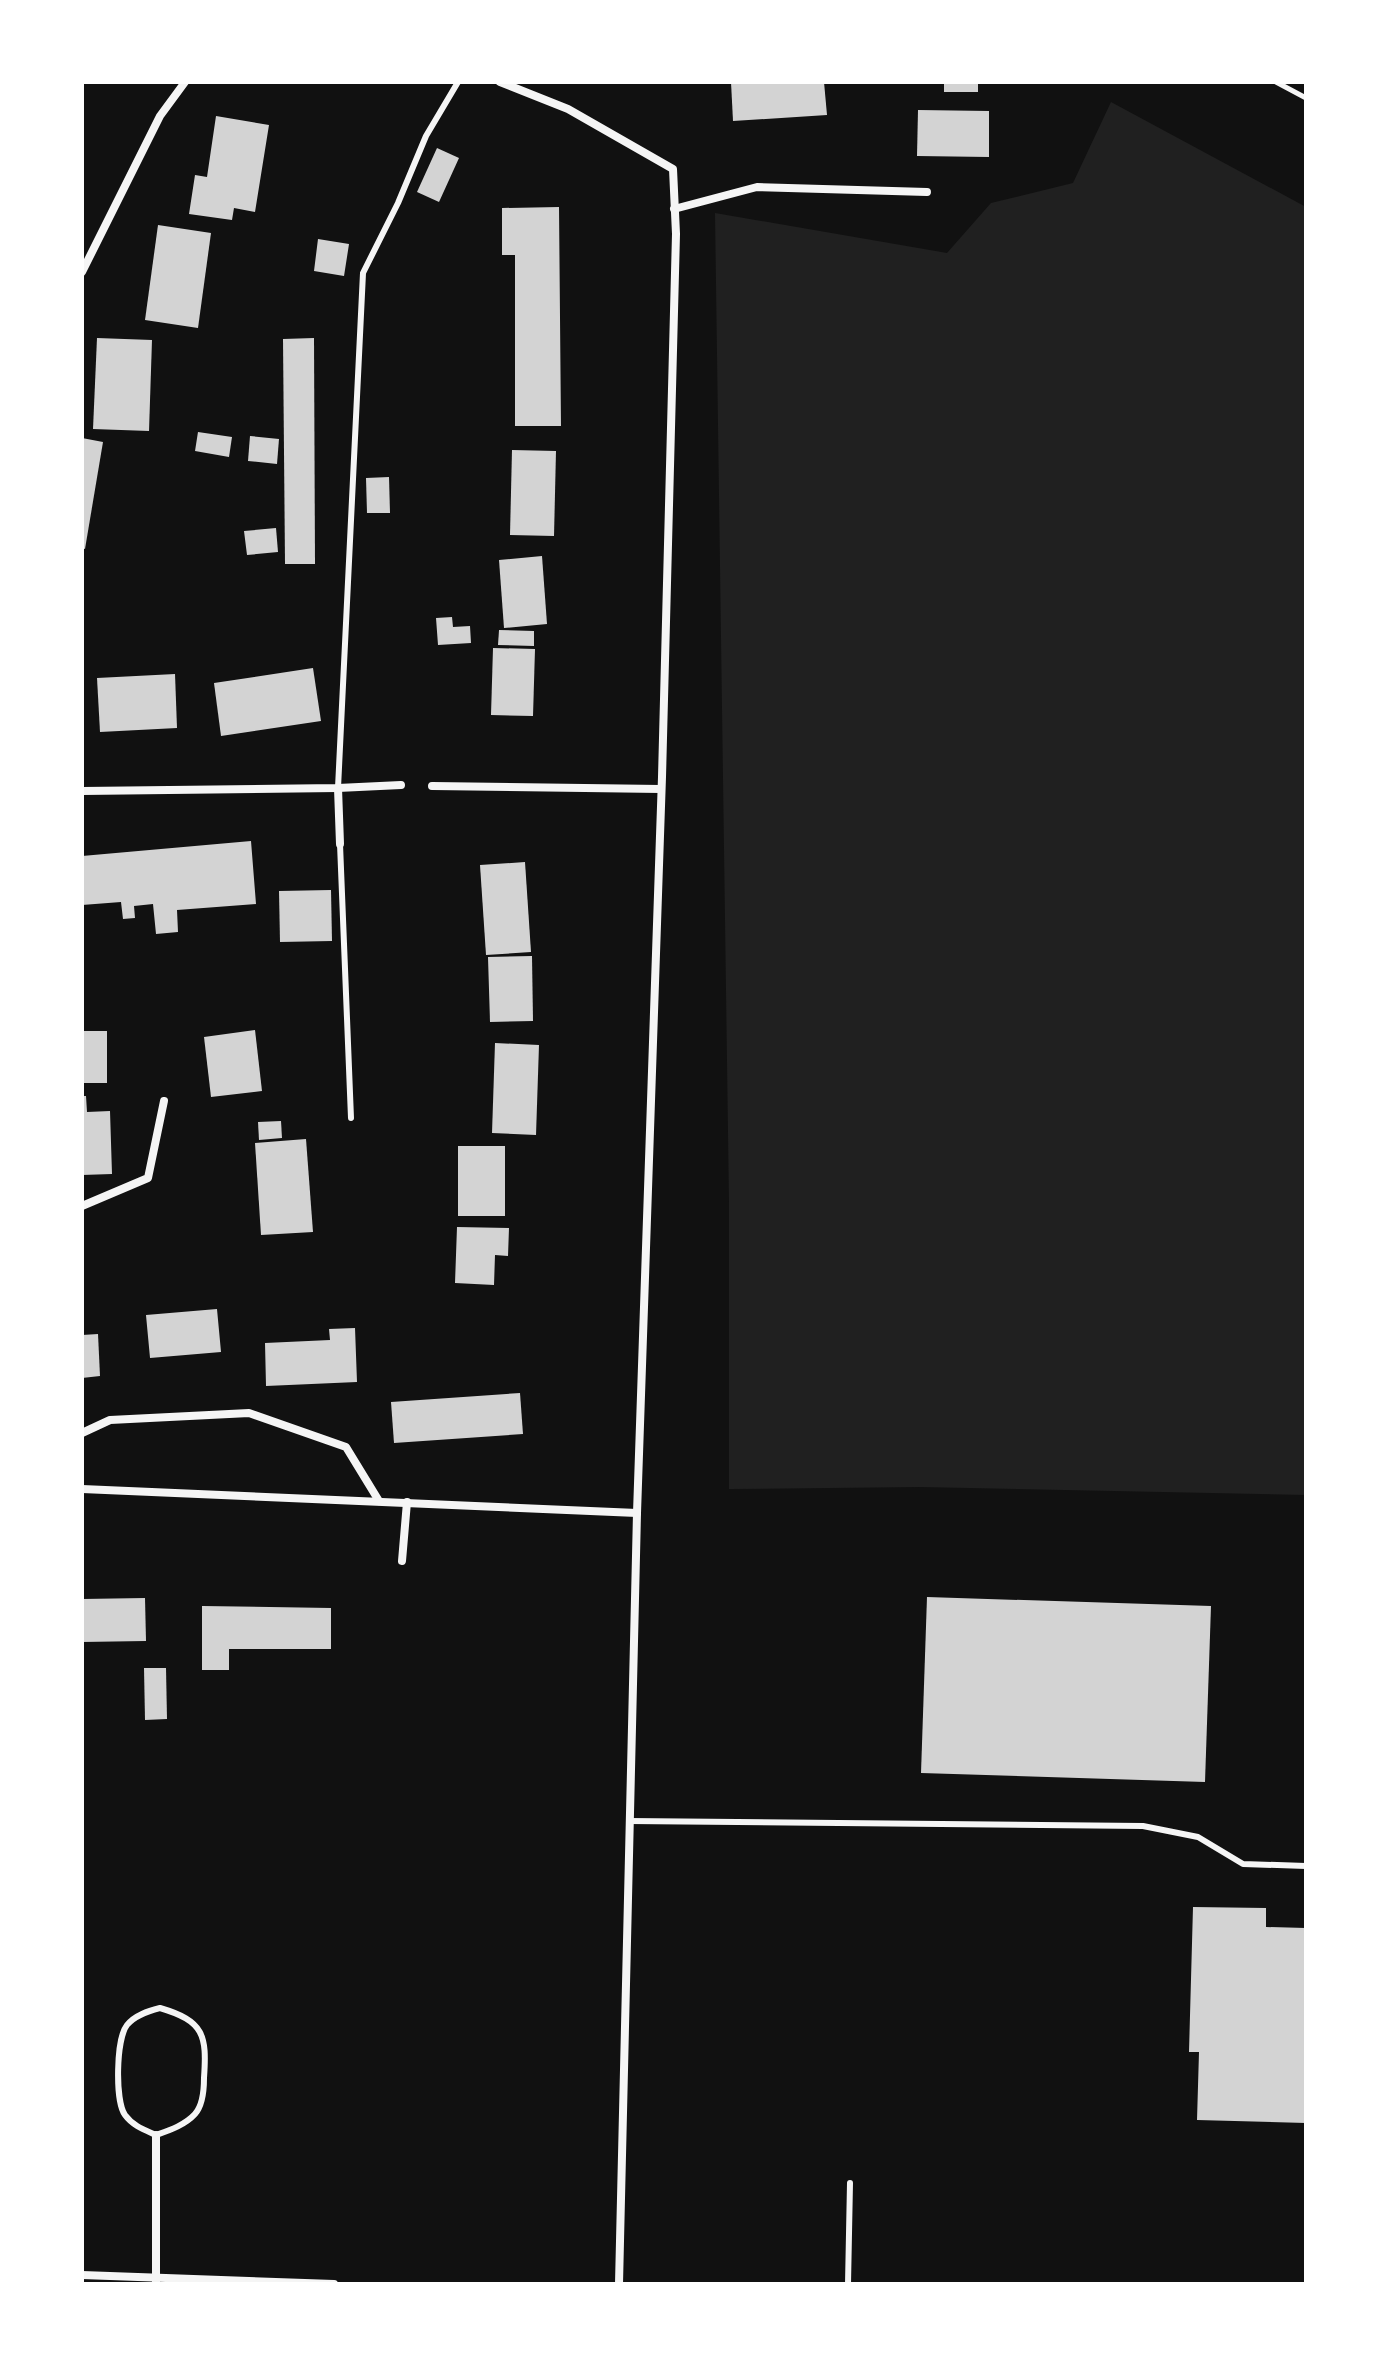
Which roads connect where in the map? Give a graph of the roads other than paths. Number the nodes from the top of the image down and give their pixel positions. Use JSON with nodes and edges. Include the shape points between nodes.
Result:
{"nodes":[{"id":1,"x":185,"y":82,"type":"edge"},
{"id":2,"x":458,"y":82,"type":"edge"},
{"id":3,"x":500,"y":82,"type":"edge"},
{"id":4,"x":927,"y":192,"type":"dead end"},
{"id":5,"x":674,"y":209,"type":"junction"},
{"id":6,"x":82,"y":272,"type":"edge"},
{"id":7,"x":401,"y":785,"type":"dead end"},
{"id":8,"x":432,"y":786,"type":"dead end"},
{"id":9,"x":338,"y":788,"type":"junction"},
{"id":10,"x":661,"y":789,"type":"junction"},
{"id":11,"x":82,"y":791,"type":"edge"},
{"id":12,"x":340,"y":844,"type":"joint"},
{"id":13,"x":164,"y":1101,"type":"dead end"},
{"id":14,"x":351,"y":1118,"type":"dead end"},
{"id":15,"x":82,"y":1206,"type":"edge"},
{"id":16,"x":82,"y":1433,"type":"edge"},
{"id":17,"x":82,"y":1489,"type":"edge"},
{"id":18,"x":379,"y":1501,"type":"junction"},
{"id":19,"x":407,"y":1502,"type":"junction"},
{"id":20,"x":637,"y":1513,"type":"junction"},
{"id":21,"x":402,"y":1561,"type":"dead end"},
{"id":22,"x":629,"y":1821,"type":"junction"},
{"id":23,"x":1306,"y":1866,"type":"edge"},
{"id":24,"x":156,"y":2135,"type":"junction"},
{"id":25,"x":850,"y":2183,"type":"dead end"},
{"id":26,"x":82,"y":2275,"type":"edge"},
{"id":27,"x":156,"y":2282,"type":"edge"},
{"id":28,"x":334,"y":2284,"type":"edge"},
{"id":29,"x":619,"y":2284,"type":"edge"},
{"id":30,"x":848,"y":2284,"type":"edge"}],
"edges":[{"from":1,"to":6,"type":"street","via":[[160,116]]},
{"from":2,"to":9,"type":"lane","via":[[426,136],[363,273]]},
{"from":3,"to":5,"type":"street","via":[[568,109],[673,169]]},
{"from":4,"to":5,"type":"street","via":[[757,187]]},
{"from":5,"to":10,"type":"street"},
{"from":7,"to":9,"type":"street"},
{"from":8,"to":10,"type":"street"},
{"from":9,"to":11,"type":"street"},
{"from":9,"to":12,"type":"street"},
{"from":10,"to":20,"type":"street"},
{"from":12,"to":14,"type":"lane"},
{"from":13,"to":15,"type":"street","via":[[148,1178]]},
{"from":16,"to":18,"type":"street","via":[[110,1420],[249,1413],[346,1447]]},
{"from":17,"to":18,"type":"street"},
{"from":18,"to":19,"type":"street"},
{"from":19,"to":20,"type":"street"},
{"from":19,"to":21,"type":"street"},
{"from":20,"to":22,"type":"street"},
{"from":22,"to":23,"type":"lane","via":[[1143,1826],[1198,1837],[1243,1864]]},
{"from":22,"to":29,"type":"street"},
{"from":24,"to":24,"type":"lane","via":[[194,2116],[203,2095],[206,2054],[194,2024],[160,2008],[129,2022],[120,2039],[119,2058],[123,2113]]},
{"from":24,"to":27,"type":"street"},
{"from":25,"to":30,"type":"lane"},
{"from":26,"to":27,"type":"street"},
{"from":27,"to":28,"type":"street"}]}
